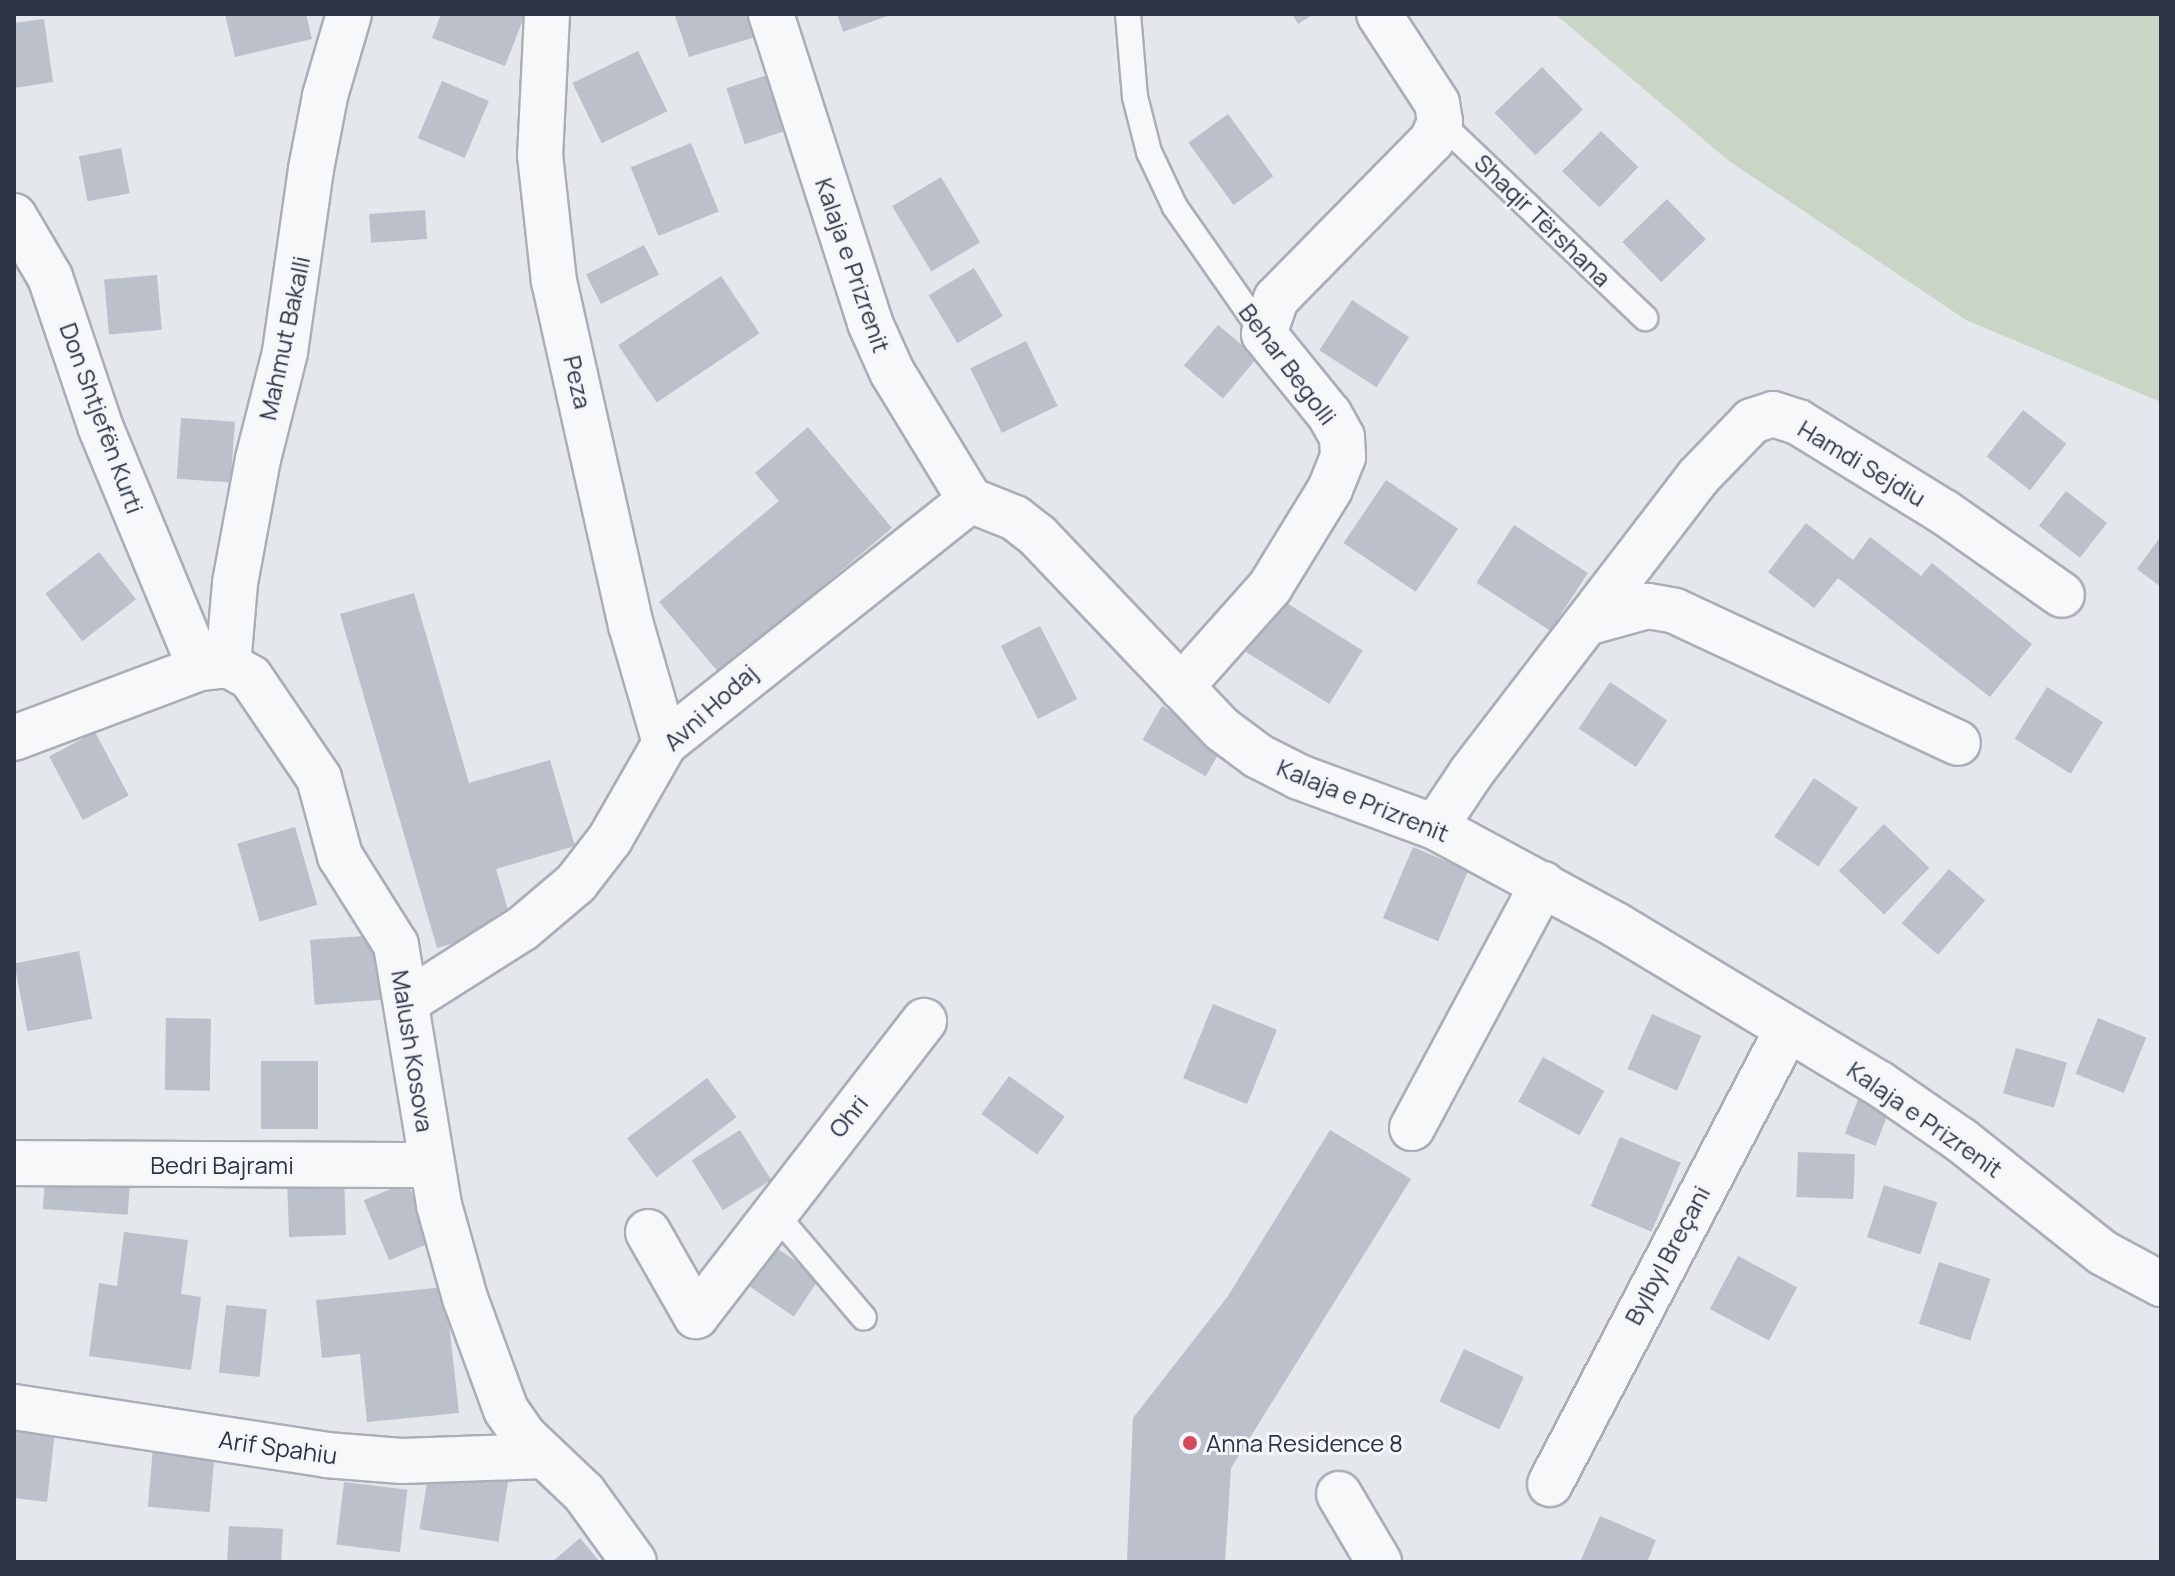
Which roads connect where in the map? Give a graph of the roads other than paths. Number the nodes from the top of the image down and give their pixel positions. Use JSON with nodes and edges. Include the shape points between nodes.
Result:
{"nodes":[{"id":1,"x":349,"y":14,"type":"edge"},
{"id":2,"x":547,"y":14,"type":"edge"},
{"id":3,"x":771,"y":14,"type":"edge"},
{"id":4,"x":1128,"y":14,"type":"edge"},
{"id":5,"x":1379,"y":14,"type":"edge"},
{"id":6,"x":1440,"y":122,"type":"junction"},
{"id":7,"x":14,"y":216,"type":"edge"},
{"id":8,"x":1645,"y":318,"type":"dead end"},
{"id":9,"x":1264,"y":334,"type":"junction"},
{"id":10,"x":970,"y":500,"type":"junction"},
{"id":11,"x":2062,"y":595,"type":"dead end"},
{"id":12,"x":1590,"y":622,"type":"junction"},
{"id":13,"x":214,"y":667,"type":"junction"},
{"id":14,"x":1181,"y":687,"type":"junction"},
{"id":15,"x":14,"y":738,"type":"edge"},
{"id":16,"x":665,"y":743,"type":"junction"},
{"id":17,"x":1958,"y":743,"type":"dead end"},
{"id":18,"x":1435,"y":827,"type":"junction"},
{"id":19,"x":1543,"y":884,"type":"junction"},
{"id":20,"x":408,"y":1001,"type":"junction"},
{"id":21,"x":924,"y":1021,"type":"dead end"},
{"id":22,"x":1788,"y":1028,"type":"junction"},
{"id":23,"x":1412,"y":1128,"type":"dead end"},
{"id":24,"x":14,"y":1163,"type":"edge"},
{"id":25,"x":431,"y":1165,"type":"junction"},
{"id":26,"x":773,"y":1211,"type":"junction"},
{"id":27,"x":648,"y":1232,"type":"dead end"},
{"id":28,"x":2161,"y":1284,"type":"edge"},
{"id":29,"x":864,"y":1318,"type":"dead end"},
{"id":30,"x":14,"y":1407,"type":"edge"},
{"id":31,"x":545,"y":1456,"type":"junction"},
{"id":32,"x":1550,"y":1484,"type":"dead end"},
{"id":33,"x":1339,"y":1494,"type":"dead end"},
{"id":34,"x":634,"y":1562,"type":"edge"},
{"id":35,"x":1379,"y":1562,"type":"edge"}],
"edges":[{"from":1,"to":13,"type":"street","name":"Mahmut Bakalli","via":[[325,96],[285,352]]},
{"from":2,"to":16,"type":"street","name":"Peza","via":[[540,155],[554,281],[631,625]]},
{"from":3,"to":10,"type":"street","name":"Kalaja e Prizrenit","via":[[870,323],[892,372]]},
{"from":4,"to":9,"type":"lane","name":"Behar Begolli","via":[[1135,97],[1149,152],[1175,207]]},
{"from":5,"to":6,"type":"street","name":"Shaqir Tërshana","via":[[1437,103]]},
{"from":6,"to":8,"type":"lane","name":"Shaqir Tërshana"},
{"from":6,"to":9,"type":"street","via":[[1432,140],[1276,299]]},
{"from":7,"to":13,"type":"street","name":"Don Shtjefën Kurti","via":[[50,277],[100,426]]},
{"from":9,"to":14,"type":"street","name":"Behar Begolli","via":[[1329,414],[1342,437],[1343,457],[1330,489],[1270,587]]},
{"from":10,"to":14,"type":"street","name":"Kalaja e Prizrenit","via":[[1003,512],[1037,535]]},
{"from":10,"to":16,"type":"street","name":"Avni Hodaj"},
{"from":11,"to":12,"type":"street","name":"Hamdi Sejdiu","via":[[1841,446],[1773,414],[1733,436]]},
{"from":12,"to":17,"type":"street","via":[[1648,606],[1675,611]]},
{"from":12,"to":18,"type":"street","name":"Hamdi Sejdiu"},
{"from":13,"to":15,"type":"street"},
{"from":13,"to":20,"type":"street","name":"Malush Kosova","via":[[251,678],[319,778],[340,856],[396,945]]},
{"from":14,"to":18,"type":"street","name":"Kalaja e Prizrenit","via":[[1258,756],[1299,777]]},
{"from":16,"to":20,"type":"street","name":"Avni Hodaj","via":[[610,839],[576,883],[523,928]]},
{"from":18,"to":19,"type":"street","name":"Kalaja e Prizrenit"},
{"from":19,"to":22,"type":"street","name":"Kalaja e Prizrenit"},
{"from":19,"to":23,"type":"street"},
{"from":20,"to":25,"type":"street","name":"Malush Kosova"},
{"from":21,"to":26,"type":"street","name":"Ohri"},
{"from":22,"to":28,"type":"street","name":"Kalaja e Prizrenit","via":[[1961,1140],[2103,1253]]},
{"from":22,"to":32,"type":"street","name":"Bylbyl Breçani"},
{"from":24,"to":25,"type":"street","name":"Bedri Bajrami"},
{"from":25,"to":31,"type":"street","name":"Malush Kosova","via":[[465,1298],[494,1380],[506,1410]]},
{"from":26,"to":27,"type":"street","name":"Ohri","via":[[696,1316]]},
{"from":26,"to":29,"type":"lane"},
{"from":30,"to":31,"type":"street","name":"Arif Spahiu","via":[[326,1455],[402,1461]]},
{"from":31,"to":34,"type":"street","name":"Malush Kosova","via":[[584,1493]]},
{"from":33,"to":35,"type":"street"}]}
